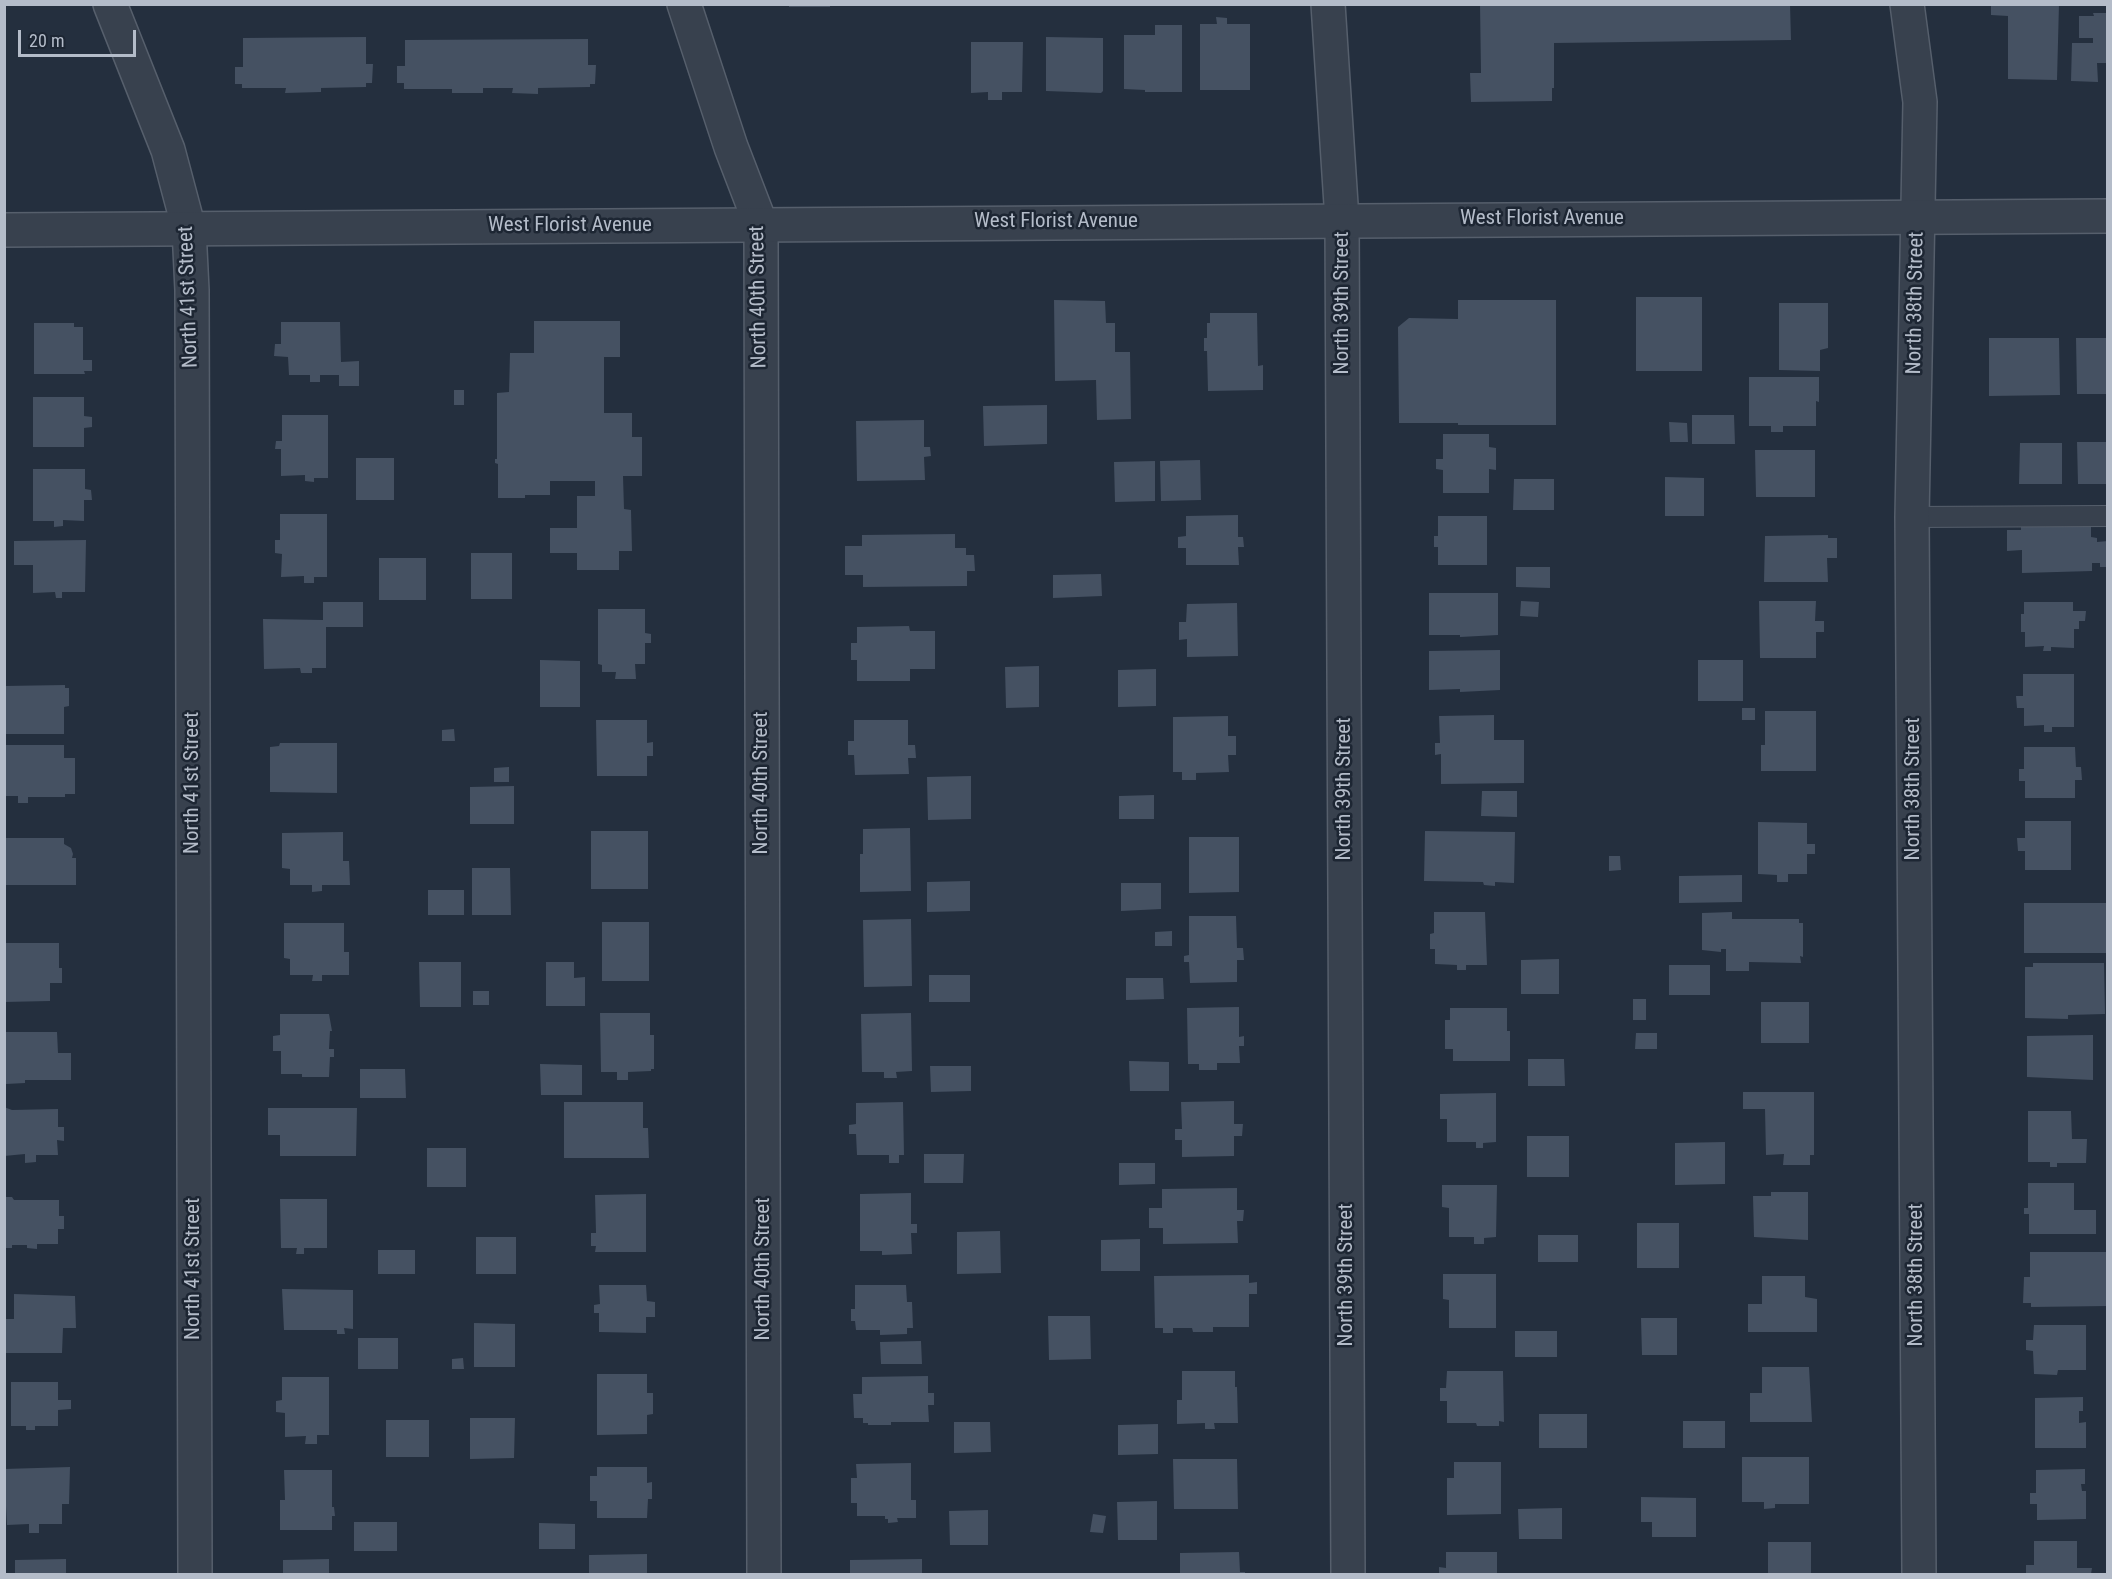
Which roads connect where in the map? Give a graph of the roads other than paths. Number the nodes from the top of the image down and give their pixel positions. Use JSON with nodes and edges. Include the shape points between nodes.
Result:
{"nodes":[{"id":1,"x":110,"y":4,"type":"edge"},
{"id":2,"x":684,"y":4,"type":"edge"},
{"id":3,"x":1328,"y":4,"type":"edge"},
{"id":4,"x":1907,"y":4,"type":"edge"},
{"id":5,"x":2108,"y":216,"type":"edge"},
{"id":6,"x":1917,"y":217,"type":"junction"},
{"id":7,"x":1342,"y":220,"type":"junction"},
{"id":8,"x":761,"y":225,"type":"junction"},
{"id":9,"x":189,"y":229,"type":"junction"},
{"id":10,"x":4,"y":230,"type":"edge"},
{"id":11,"x":2108,"y":516,"type":"edge"},
{"id":12,"x":1912,"y":517,"type":"junction"},
{"id":13,"x":195,"y":1575,"type":"edge"},
{"id":14,"x":764,"y":1575,"type":"edge"},
{"id":15,"x":1348,"y":1575,"type":"edge"},
{"id":16,"x":1919,"y":1575,"type":"edge"}],
"edges":[{"from":1,"to":9,"type":"street","name":"North 41st Street","via":[[168,150]]},
{"from":2,"to":8,"type":"street","name":"North 40th Street"},
{"from":3,"to":7,"type":"street","name":"North 39th Street"},
{"from":4,"to":6,"type":"street","name":"North 38th Street","via":[[1920,102]]},
{"from":5,"to":6,"type":"street","name":"West Florist Avenue"},
{"from":6,"to":7,"type":"street","name":"West Florist Avenue"},
{"from":6,"to":12,"type":"street","name":"North 38th Street"},
{"from":7,"to":8,"type":"street","name":"West Florist Avenue"},
{"from":7,"to":15,"type":"street","name":"North 39th Street"},
{"from":8,"to":9,"type":"street","name":"West Florist Avenue"},
{"from":8,"to":14,"type":"street","name":"North 40th Street"},
{"from":9,"to":10,"type":"street","name":"West Florist Avenue"},
{"from":9,"to":13,"type":"street","name":"North 41st Street"},
{"from":11,"to":12,"type":"lane"},
{"from":12,"to":16,"type":"street","name":"North 38th Street"}]}
